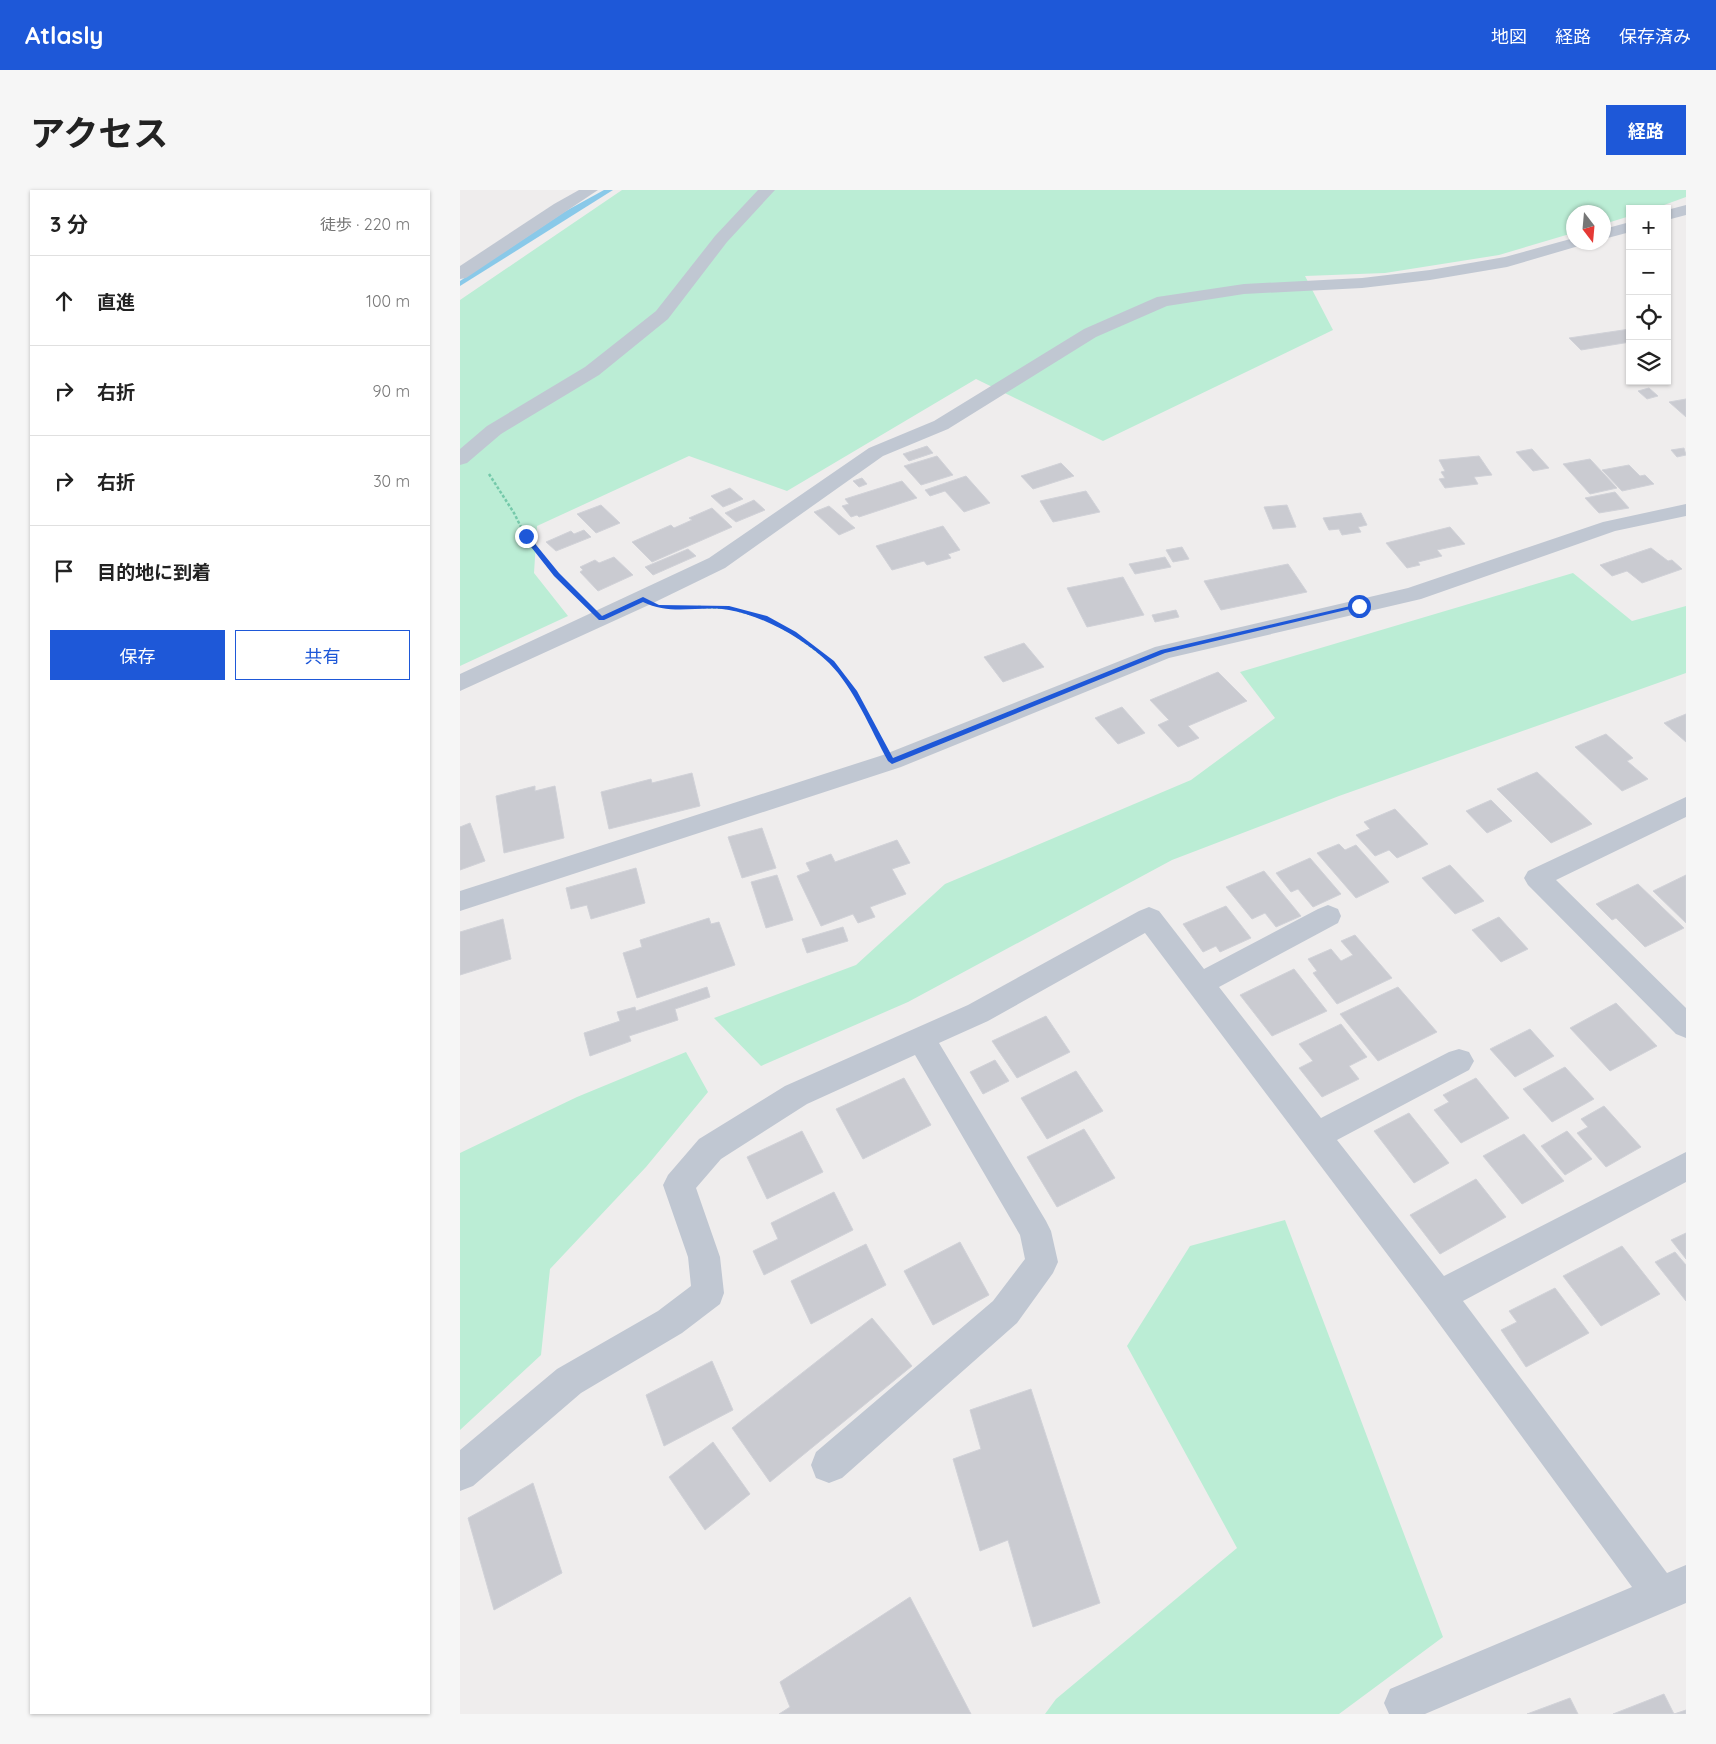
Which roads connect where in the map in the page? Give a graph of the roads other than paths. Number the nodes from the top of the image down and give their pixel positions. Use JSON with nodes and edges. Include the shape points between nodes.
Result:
{"nodes":[{"id":1,"x":590,"y":190,"type":"edge"},
{"id":2,"x":768,"y":190,"type":"edge"},
{"id":3,"x":1686,"y":210,"type":"edge"},
{"id":4,"x":1671,"y":214,"type":"edge"},
{"id":5,"x":1626,"y":227,"type":"edge"},
{"id":6,"x":1611,"y":232,"type":"edge"},
{"id":7,"x":1566,"y":245,"type":"edge"},
{"id":8,"x":460,"y":274,"type":"edge"},
{"id":9,"x":464,"y":456,"type":"edge"},
{"id":10,"x":1686,"y":510,"type":"edge"},
{"id":11,"x":460,"y":683,"type":"edge"},
{"id":12,"x":1686,"y":806,"type":"edge"},
{"id":13,"x":460,"y":900,"type":"edge"},
{"id":14,"x":1328,"y":916,"type":"dead end"},
{"id":15,"x":1200,"y":984,"type":"junction"},
{"id":16,"x":1686,"y":1026,"type":"edge"},
{"id":17,"x":922,"y":1040,"type":"junction"},
{"id":18,"x":1459,"y":1061,"type":"dead end"},
{"id":19,"x":1316,"y":1136,"type":"junction"},
{"id":20,"x":1686,"y":1166,"type":"edge"},
{"id":21,"x":1439,"y":1296,"type":"junction"},
{"id":22,"x":829,"y":1465,"type":"dead end"},
{"id":23,"x":460,"y":1473,"type":"edge"},
{"id":24,"x":1673,"y":1589,"type":"edge"},
{"id":25,"x":1404,"y":1703,"type":"dead end"}],
"edges":[{"from":1,"to":8,"type":"street"},
{"from":2,"to":9,"type":"street","via":[[721,239],[662,315],[592,371],[494,430]]},
{"from":3,"to":4,"type":"street"},
{"from":5,"to":6,"type":"street"},
{"from":7,"to":11,"type":"street","via":[[1507,262],[1430,276],[1244,289],[1163,301],[1090,333],[941,424],[876,452],[717,563]]},
{"from":10,"to":13,"type":"street","via":[[1610,526],[1413,594],[1163,652],[892,761]]},
{"from":12,"to":16,"type":"street","via":[[1537,878]]},
{"from":14,"to":15,"type":"street"},
{"from":15,"to":17,"type":"street","via":[[1149,918],[978,1013]]},
{"from":15,"to":19,"type":"street"},
{"from":17,"to":22,"type":"street","via":[[1035,1231],[1042,1262],[1005,1312]]},
{"from":17,"to":23,"type":"street","via":[[796,1095],[710,1149],[679,1185],[704,1257],[708,1293],[670,1322],[569,1381]]},
{"from":18,"to":19,"type":"street"},
{"from":19,"to":21,"type":"street"},
{"from":20,"to":21,"type":"street"},
{"from":21,"to":24,"type":"street"},
{"from":24,"to":25,"type":"street"}]}
